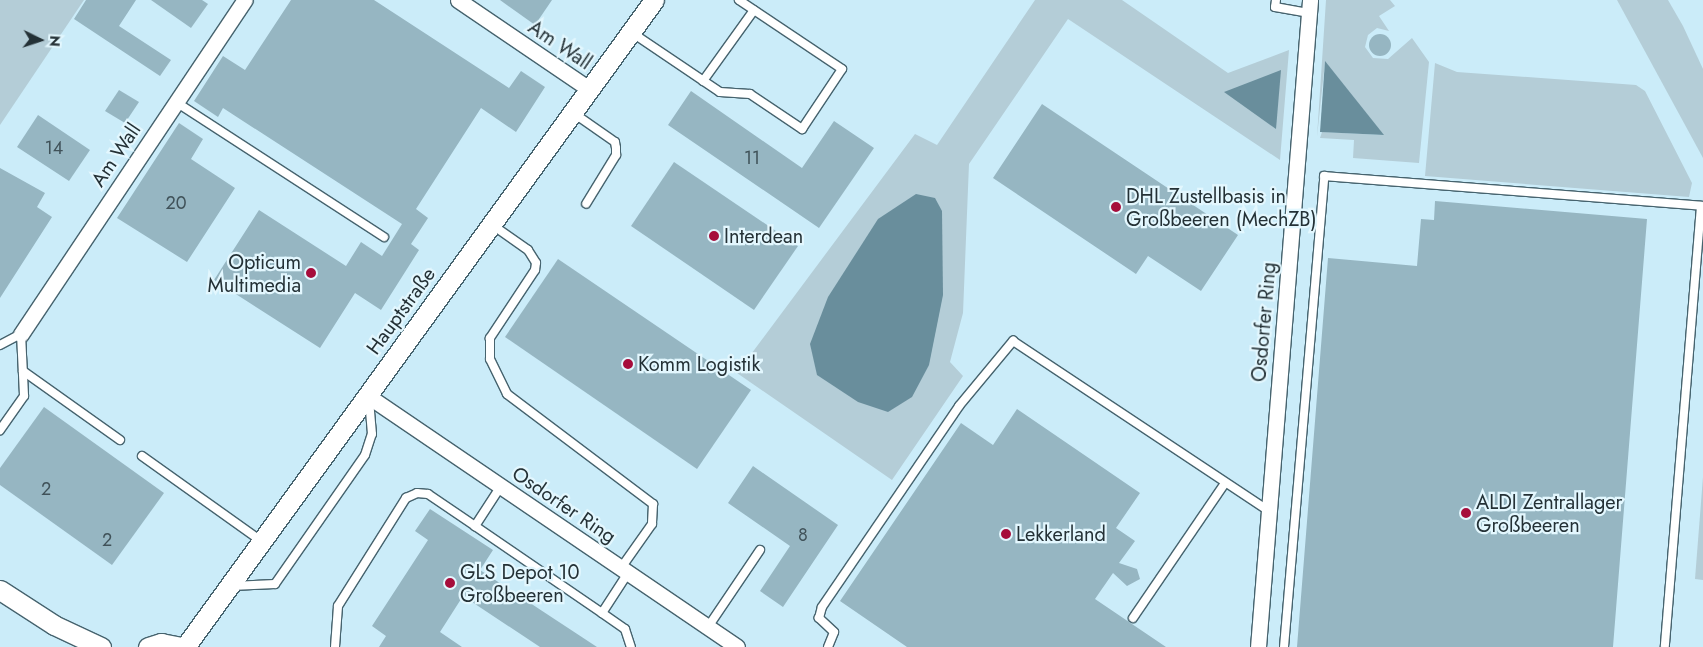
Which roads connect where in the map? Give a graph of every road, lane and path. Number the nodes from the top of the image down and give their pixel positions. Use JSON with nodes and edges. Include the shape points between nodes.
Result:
{"nodes":[{"id":1,"x":245,"y":0,"type":"edge"},
{"id":2,"x":458,"y":0,"type":"edge"},
{"id":3,"x":654,"y":0,"type":"edge"},
{"id":4,"x":739,"y":0,"type":"edge"},
{"id":5,"x":1276,"y":0,"type":"edge"},
{"id":6,"x":1309,"y":7,"type":"edge"},
{"id":7,"x":754,"y":10,"type":"junction"},
{"id":8,"x":631,"y":32,"type":"junction"},
{"id":9,"x":703,"y":81,"type":"junction"},
{"id":10,"x":589,"y":89,"type":"junction"},
{"id":11,"x":176,"y":102,"type":"junction"},
{"id":12,"x":572,"y":112,"type":"junction"},
{"id":13,"x":586,"y":204,"type":"dead end"},
{"id":14,"x":491,"y":224,"type":"junction"},
{"id":15,"x":384,"y":236,"type":"dead end"},
{"id":16,"x":21,"y":334,"type":"junction"},
{"id":17,"x":0,"y":345,"type":"edge"},
{"id":18,"x":23,"y":371,"type":"junction"},
{"id":19,"x":368,"y":396,"type":"junction"},
{"id":20,"x":0,"y":430,"type":"edge"},
{"id":21,"x":120,"y":440,"type":"dead end"},
{"id":22,"x":142,"y":456,"type":"dead end"},
{"id":23,"x":1225,"y":483,"type":"junction"},
{"id":24,"x":501,"y":486,"type":"junction"},
{"id":25,"x":1269,"y":511,"type":"junction"},
{"id":26,"x":475,"y":526,"type":"junction"},
{"id":27,"x":262,"y":542,"type":"junction"},
{"id":28,"x":760,"y":550,"type":"dead end"},
{"id":29,"x":625,"y":570,"type":"junction"},
{"id":30,"x":230,"y":586,"type":"junction"},
{"id":31,"x":0,"y":590,"type":"edge"},
{"id":32,"x":602,"y":613,"type":"junction"},
{"id":33,"x":1133,"y":618,"type":"dead end"},
{"id":34,"x":708,"y":627,"type":"junction"},
{"id":35,"x":101,"y":647,"type":"edge"},
{"id":36,"x":148,"y":647,"type":"edge"},
{"id":37,"x":183,"y":647,"type":"edge"},
{"id":38,"x":334,"y":647,"type":"edge"},
{"id":39,"x":631,"y":647,"type":"edge"},
{"id":40,"x":737,"y":647,"type":"edge"},
{"id":41,"x":828,"y":647,"type":"edge"},
{"id":42,"x":1258,"y":647,"type":"edge"},
{"id":43,"x":1284,"y":647,"type":"edge"},
{"id":44,"x":1665,"y":647,"type":"edge"}],
"edges":[{"from":1,"to":11,"type":"street","name":"Am Wall"},
{"from":2,"to":10,"type":"street","name":"Am Wall"},
{"from":3,"to":8,"type":"street","name":"Hauptstraße"},
{"from":4,"to":7,"type":"lane"},
{"from":5,"to":6,"type":"lane","via":[[1275,7]]},
{"from":6,"to":25,"type":"street","name":"Osdorfer Ring"},
{"from":7,"to":9,"type":"lane"},
{"from":7,"to":9,"type":"lane","via":[[842,69],[802,129],[750,94],[720,92]]},
{"from":8,"to":9,"type":"lane"},
{"from":8,"to":10,"type":"street","name":"Hauptstraße"},
{"from":10,"to":12,"type":"street","name":"Hauptstraße"},
{"from":11,"to":15,"type":"lane"},
{"from":11,"to":16,"type":"street","name":"Am Wall"},
{"from":12,"to":13,"type":"lane","via":[[615,142],[616,148],[616,155]]},
{"from":12,"to":14,"type":"street","name":"Hauptstraße"},
{"from":14,"to":19,"type":"street","name":"Hauptstraße"},
{"from":14,"to":29,"type":"lane","via":[[528,250],[536,263],[535,270],[490,338],[490,359],[507,394],[653,504],[652,524]]},
{"from":16,"to":17,"type":"lane"},
{"from":16,"to":18,"type":"lane"},
{"from":18,"to":20,"type":"lane","via":[[24,396]]},
{"from":18,"to":21,"type":"lane"},
{"from":19,"to":24,"type":"street","name":"Osdorfer Ring"},
{"from":19,"to":27,"type":"street","name":"Hauptstraße"},
{"from":19,"to":30,"type":"lane","via":[[372,434],[365,455],[275,584]]},
{"from":22,"to":27,"type":"lane"},
{"from":23,"to":25,"type":"lane"},
{"from":23,"to":33,"type":"lane"},
{"from":23,"to":41,"type":"lane","via":[[1013,341],[959,406],[822,607],[819,618],[834,632]]},
{"from":24,"to":26,"type":"lane"},
{"from":24,"to":29,"type":"street","name":"Osdorfer Ring"},
{"from":25,"to":42,"type":"street","name":"Osdorfer Ring"},
{"from":26,"to":32,"type":"lane"},
{"from":26,"to":38,"type":"lane","via":[[428,494],[417,493],[406,498],[338,606]]},
{"from":27,"to":30,"type":"street","name":"Hauptstraße"},
{"from":28,"to":34,"type":"lane"},
{"from":29,"to":32,"type":"lane"},
{"from":29,"to":34,"type":"street","name":"Osdorfer Ring"},
{"from":30,"to":37,"type":"street","name":"Hauptstraße"},
{"from":31,"to":35,"type":"street","via":[[54,625]]},
{"from":32,"to":39,"type":"lane","via":[[624,629]]},
{"from":34,"to":40,"type":"street","name":"Osdorfer Ring"},
{"from":36,"to":37,"type":"street","via":[[161,643]]},
{"from":43,"to":44,"type":"lane","via":[[1324,176],[1701,206]]}]}
